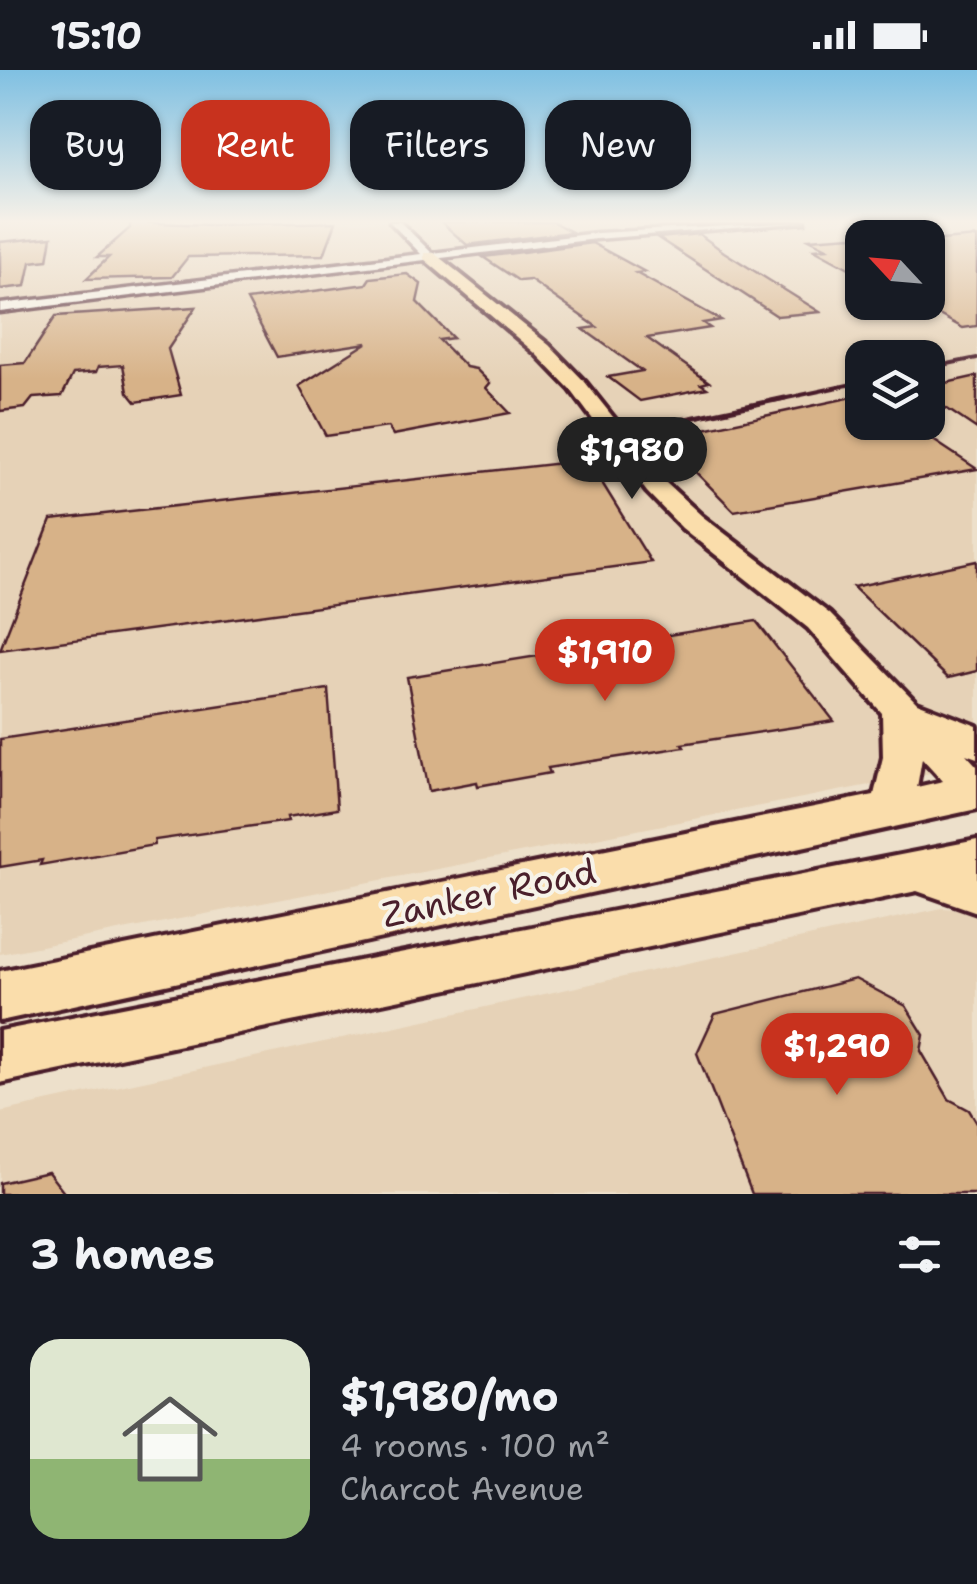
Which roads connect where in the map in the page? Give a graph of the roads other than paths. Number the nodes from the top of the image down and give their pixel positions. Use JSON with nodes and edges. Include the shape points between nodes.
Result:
{"nodes":[{"id":1,"x":277,"y":274,"type":"edge"},
{"id":2,"x":451,"y":274,"type":"edge"},
{"id":3,"x":0,"y":308,"type":"edge"},
{"id":4,"x":898,"y":704,"type":"junction"},
{"id":5,"x":977,"y":743,"type":"edge"},
{"id":6,"x":977,"y":791,"type":"edge"},
{"id":7,"x":889,"y":810,"type":"junction"},
{"id":8,"x":977,"y":859,"type":"edge"},
{"id":9,"x":919,"y":872,"type":"junction"},
{"id":10,"x":977,"y":891,"type":"edge"},
{"id":11,"x":0,"y":996,"type":"edge"},
{"id":12,"x":0,"y":1057,"type":"edge"}],
"edges":[{"from":1,"to":3,"type":"street"},
{"from":2,"to":4,"type":"main road","via":[[566,373],[656,487],[819,620]]},
{"from":4,"to":5,"type":"main road"},
{"from":4,"to":6,"type":"main road"},
{"from":4,"to":7,"type":"main road","via":[[904,768]]},
{"from":6,"to":7,"type":"main road","name":"Zanker Road"},
{"from":7,"to":11,"type":"main road","name":"Zanker Road"},
{"from":8,"to":9,"type":"main road","name":"Zanker Road"},
{"from":9,"to":10,"type":"main road"},
{"from":9,"to":12,"type":"main road","name":"Zanker Road"}]}
